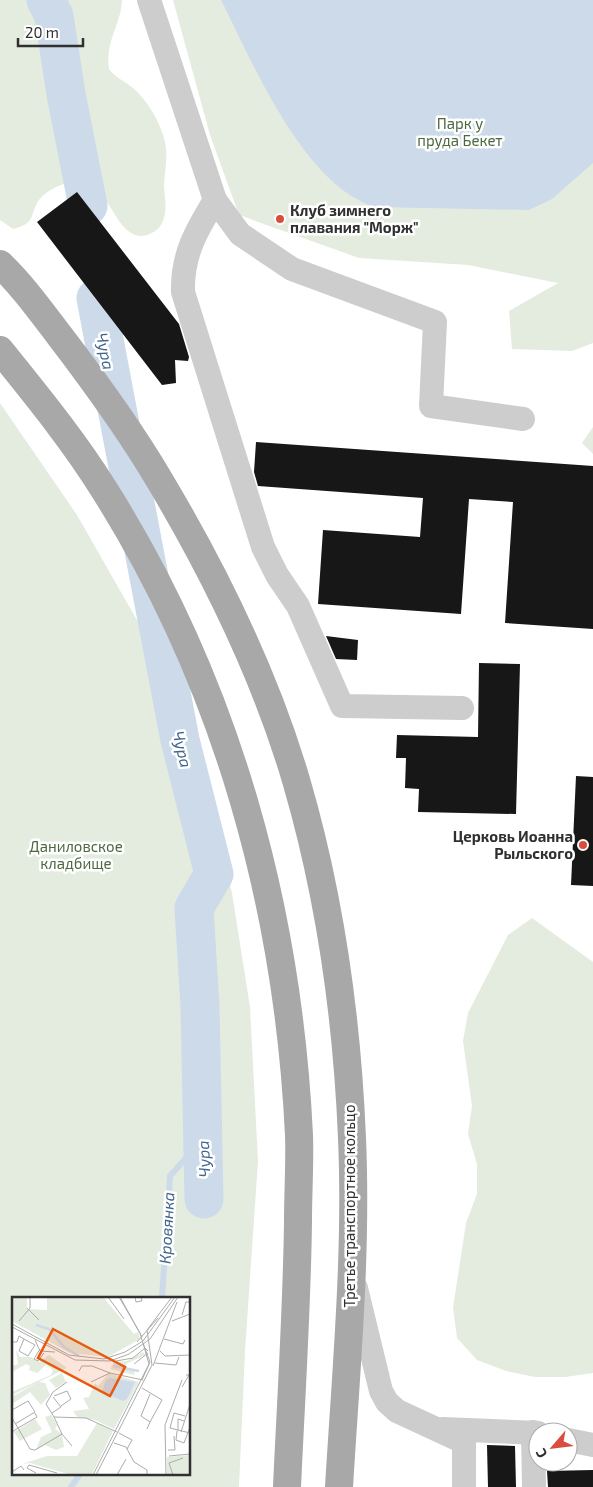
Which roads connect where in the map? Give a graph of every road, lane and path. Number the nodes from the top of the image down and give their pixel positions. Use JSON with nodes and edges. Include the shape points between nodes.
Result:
{"nodes":[{"id":1,"x":149,"y":0,"type":"edge"},
{"id":2,"x":215,"y":200,"type":"junction"},
{"id":3,"x":9,"y":271,"type":"edge"},
{"id":4,"x":0,"y":350,"type":"edge"},
{"id":5,"x":522,"y":420,"type":"dead end"},
{"id":6,"x":462,"y":708,"type":"dead end"},
{"id":7,"x":352,"y":1272,"type":"junction"},
{"id":8,"x":438,"y":1429,"type":"junction"},
{"id":9,"x":528,"y":1432,"type":"edge"},
{"id":10,"x":578,"y":1442,"type":"edge"},
{"id":11,"x":593,"y":1445,"type":"edge"},
{"id":12,"x":534,"y":1472,"type":"edge"},
{"id":13,"x":287,"y":1487,"type":"edge"},
{"id":14,"x":340,"y":1487,"type":"edge"},
{"id":15,"x":464,"y":1487,"type":"edge"},
{"id":16,"x":534,"y":1487,"type":"edge"}],
"edges":[{"from":1,"to":2,"type":"lane"},
{"from":2,"to":5,"type":"lane","via":[[240,234],[292,269],[434,322],[431,406]]},
{"from":2,"to":6,"type":"lane","via":[[198,226],[189,248],[182,270],[183,292],[266,554],[298,606],[342,706]]},
{"from":3,"to":7,"type":"main road","name":"Третье транспортное кольцо","via":[[97,384],[148,460],[200,548],[235,620],[296,779],[321,878],[340,998],[352,1138]]},
{"from":4,"to":13,"type":"main road","via":[[54,417],[106,492],[186,641],[240,787],[268,890],[289,1007],[299,1137],[298,1267]]},
{"from":7,"to":8,"type":"lane","via":[[381,1392],[396,1411]]},
{"from":7,"to":14,"type":"main road","name":"Третье транспортное кольцо"},
{"from":8,"to":9,"type":"lane"},
{"from":8,"to":15,"type":"lane","via":[[464,1442]]},
{"from":10,"to":11,"type":"lane"},
{"from":12,"to":16,"type":"lane"}]}
